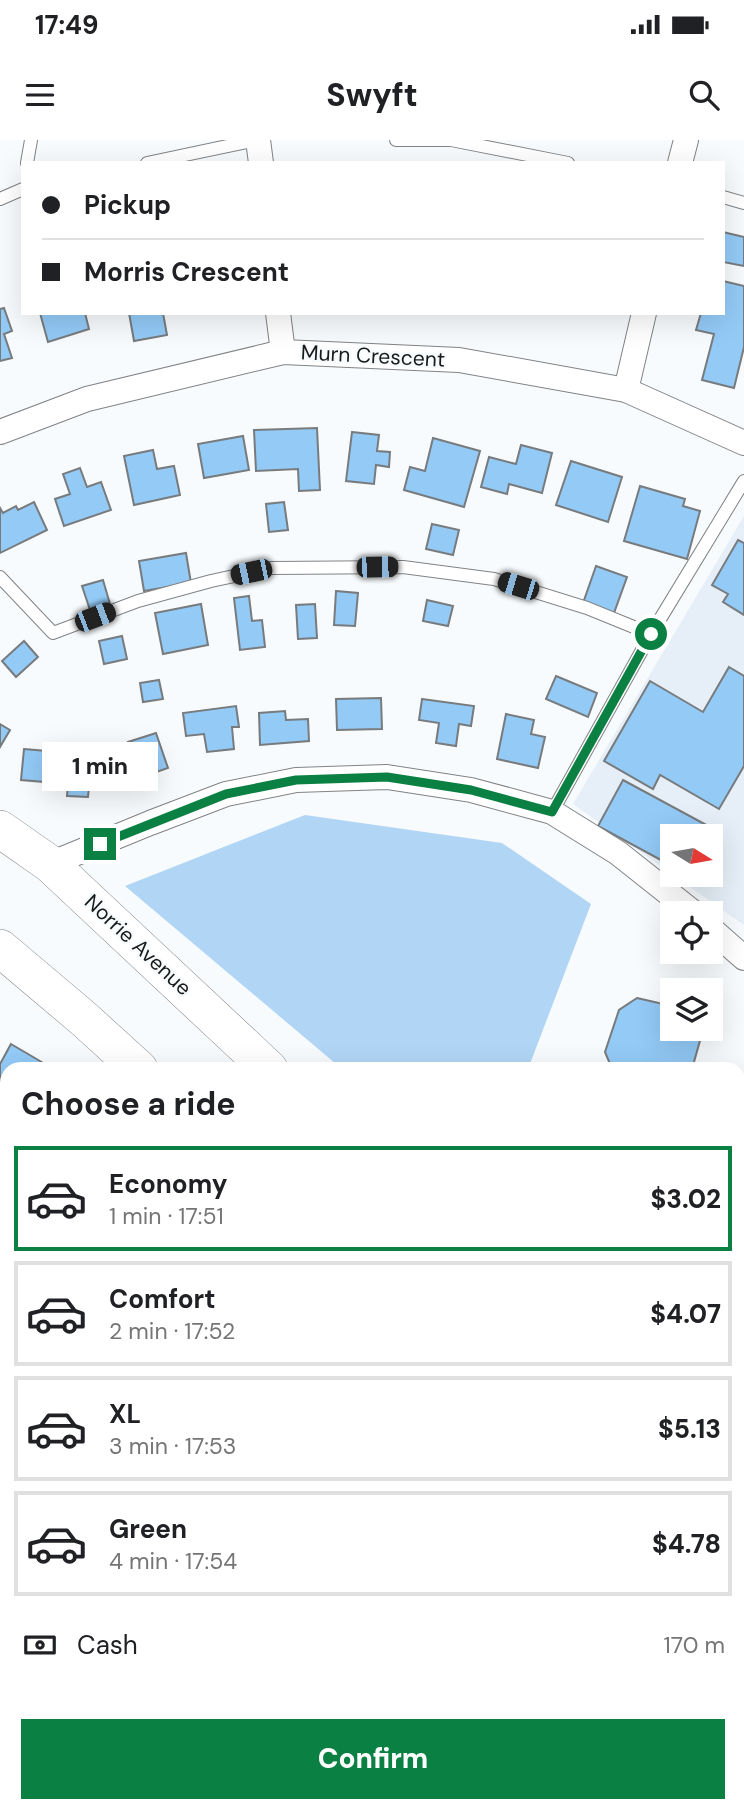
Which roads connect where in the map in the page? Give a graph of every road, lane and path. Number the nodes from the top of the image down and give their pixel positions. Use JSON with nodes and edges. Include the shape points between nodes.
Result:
{"nodes":[{"id":1,"x":31,"y":140,"type":"edge"},
{"id":2,"x":257,"y":140,"type":"edge"},
{"id":3,"x":396,"y":140,"type":"edge"},
{"id":4,"x":451,"y":140,"type":"edge"},
{"id":5,"x":686,"y":140,"type":"edge"},
{"id":6,"x":27,"y":161,"type":"edge"},
{"id":7,"x":157,"y":161,"type":"edge"},
{"id":8,"x":261,"y":161,"type":"edge"},
{"id":9,"x":558,"y":161,"type":"edge"},
{"id":10,"x":681,"y":161,"type":"edge"},
{"id":11,"x":21,"y":190,"type":"edge"},
{"id":12,"x":725,"y":198,"type":"edge"},
{"id":13,"x":0,"y":199,"type":"edge"},
{"id":14,"x":744,"y":203,"type":"edge"},
{"id":15,"x":278,"y":315,"type":"edge"},
{"id":16,"x":644,"y":315,"type":"edge"},
{"id":17,"x":283,"y":352,"type":"junction"},
{"id":18,"x":626,"y":390,"type":"junction"},
{"id":19,"x":0,"y":432,"type":"edge"},
{"id":20,"x":744,"y":443,"type":"edge"},
{"id":21,"x":744,"y":481,"type":"edge"},
{"id":22,"x":0,"y":578,"type":"edge"},
{"id":23,"x":651,"y":634,"type":"junction"},
{"id":24,"x":552,"y":812,"type":"junction"},
{"id":25,"x":0,"y":828,"type":"edge"},
{"id":26,"x":50,"y":864,"type":"junction"},
{"id":27,"x":679,"y":901,"type":"edge"},
{"id":28,"x":723,"y":939,"type":"edge"},
{"id":29,"x":0,"y":948,"type":"edge"},
{"id":30,"x":744,"y":958,"type":"edge"},
{"id":31,"x":131,"y":1062,"type":"edge"},
{"id":32,"x":262,"y":1062,"type":"edge"}],
"edges":[{"from":1,"to":6,"type":"lane"},
{"from":2,"to":7,"type":"lane"},
{"from":2,"to":8,"type":"street"},
{"from":3,"to":4,"type":"lane"},
{"from":4,"to":9,"type":"lane"},
{"from":5,"to":10,"type":"street"},
{"from":11,"to":13,"type":"lane"},
{"from":12,"to":14,"type":"lane"},
{"from":15,"to":17,"type":"street"},
{"from":16,"to":18,"type":"street"},
{"from":17,"to":18,"type":"street","name":"Murn Crescent","via":[[459,360]]},
{"from":17,"to":19,"type":"street","name":"Murn Crescent","via":[[87,399]]},
{"from":18,"to":20,"type":"street","name":"Murn Crescent"},
{"from":21,"to":23,"type":"lane"},
{"from":22,"to":23,"type":"lane","via":[[53,633],[138,601],[271,568],[404,567],[494,579]]},
{"from":23,"to":24,"type":"lane"},
{"from":24,"to":26,"type":"street","via":[[471,790],[387,777],[296,780],[226,794]]},
{"from":24,"to":27,"type":"street","via":[[618,852]]},
{"from":25,"to":26,"type":"main road","name":"Norrie Avenue"},
{"from":26,"to":32,"type":"main road","name":"Norrie Avenue"},
{"from":28,"to":30,"type":"street"},
{"from":29,"to":31,"type":"main road"}]}
